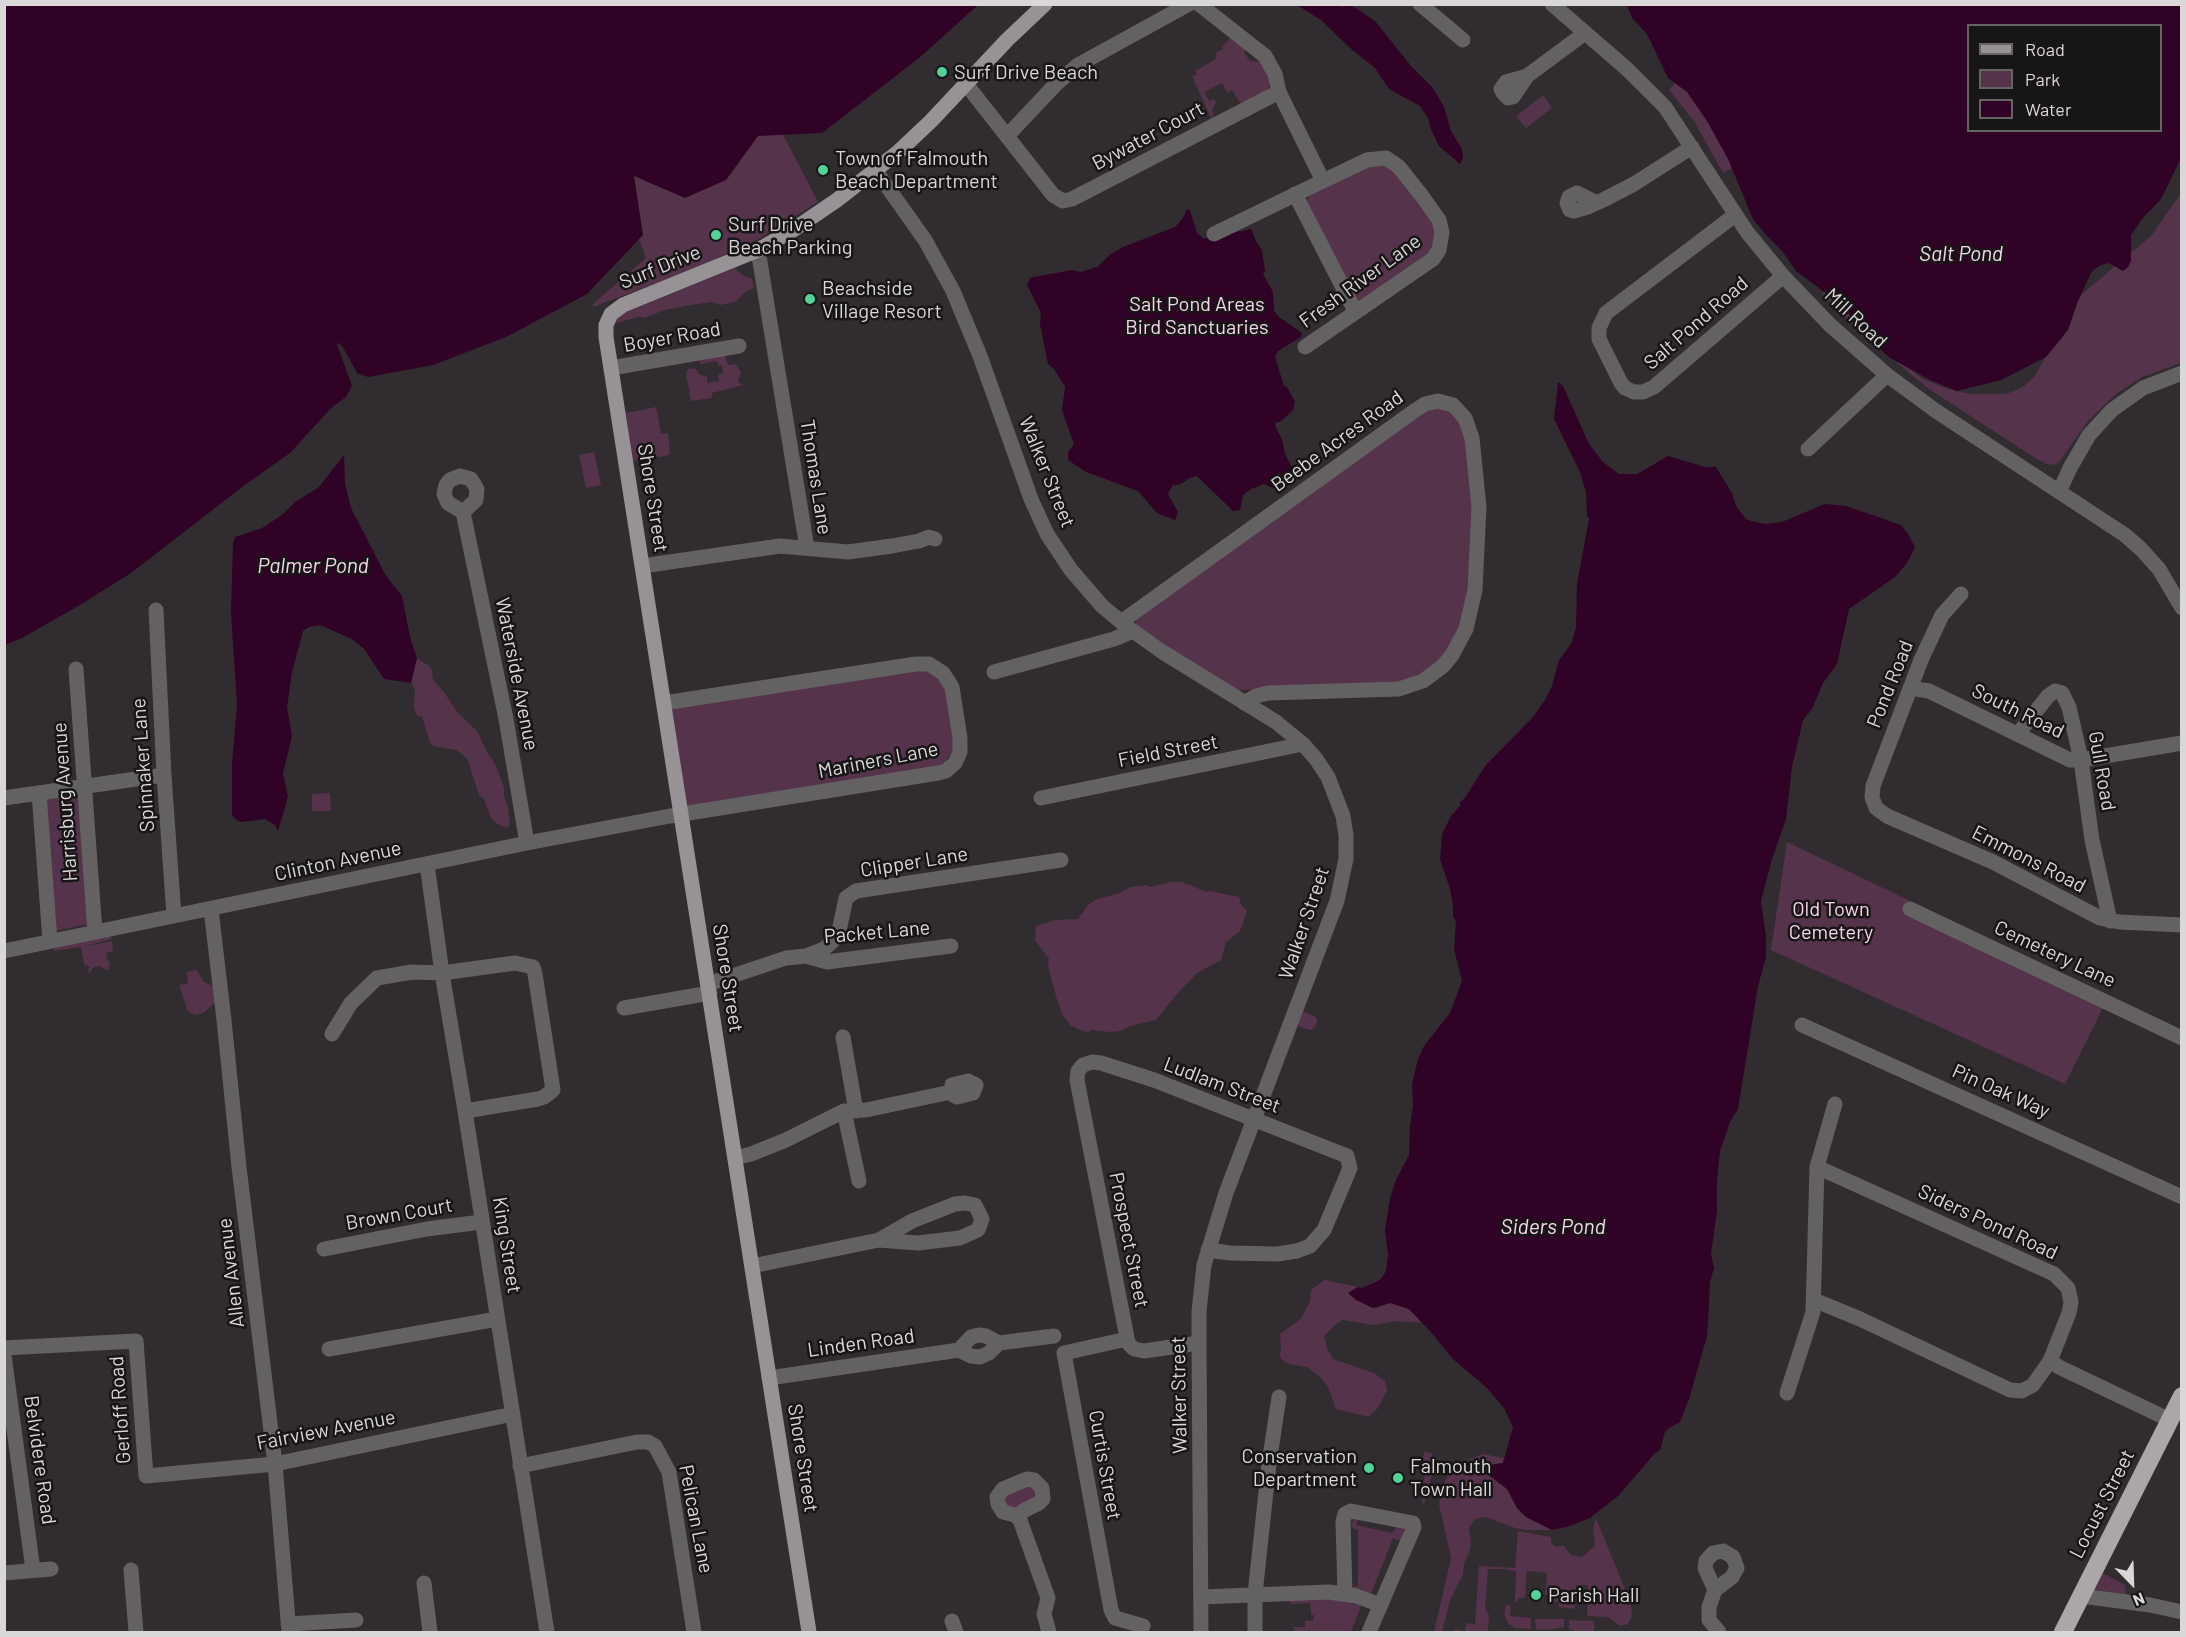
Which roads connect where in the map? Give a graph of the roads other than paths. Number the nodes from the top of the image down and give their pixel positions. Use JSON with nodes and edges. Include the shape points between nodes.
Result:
{"nodes":[{"id":1,"x":1045,"y":4,"type":"edge"},
{"id":2,"x":1189,"y":4,"type":"edge"},
{"id":3,"x":1199,"y":4,"type":"edge"},
{"id":4,"x":1420,"y":4,"type":"edge"},
{"id":5,"x":1552,"y":4,"type":"edge"},
{"id":6,"x":1585,"y":33,"type":"junction"},
{"id":7,"x":1463,"y":40,"type":"dead end"},
{"id":8,"x":1527,"y":76,"type":"dead end"},
{"id":9,"x":966,"y":84,"type":"junction"},
{"id":10,"x":1279,"y":92,"type":"junction"},
{"id":11,"x":1007,"y":136,"type":"junction"},
{"id":12,"x":1692,"y":147,"type":"junction"},
{"id":13,"x":876,"y":171,"type":"junction"},
{"id":14,"x":1323,"y":181,"type":"junction"},
{"id":15,"x":1295,"y":194,"type":"junction"},
{"id":16,"x":1597,"y":203,"type":"dead end"},
{"id":17,"x":1735,"y":215,"type":"junction"},
{"id":18,"x":1214,"y":234,"type":"dead end"},
{"id":19,"x":758,"y":250,"type":"junction"},
{"id":20,"x":1783,"y":276,"type":"junction"},
{"id":21,"x":1355,"y":311,"type":"junction"},
{"id":22,"x":606,"y":329,"type":"joint"},
{"id":23,"x":739,"y":346,"type":"dead end"},
{"id":24,"x":1305,"y":347,"type":"dead end"},
{"id":25,"x":611,"y":368,"type":"junction"},
{"id":26,"x":2181,"y":374,"type":"edge"},
{"id":27,"x":1887,"y":375,"type":"junction"},
{"id":28,"x":1808,"y":449,"type":"dead end"},
{"id":29,"x":2059,"y":492,"type":"junction"},
{"id":30,"x":463,"y":512,"type":"dead end"},
{"id":31,"x":935,"y":539,"type":"dead end"},
{"id":32,"x":807,"y":548,"type":"junction"},
{"id":33,"x":642,"y":566,"type":"junction"},
{"id":34,"x":1961,"y":594,"type":"dead end"},
{"id":35,"x":2181,"y":608,"type":"edge"},
{"id":36,"x":156,"y":610,"type":"dead end"},
{"id":37,"x":1127,"y":627,"type":"junction"},
{"id":38,"x":76,"y":669,"type":"dead end"},
{"id":39,"x":994,"y":672,"type":"dead end"},
{"id":40,"x":1910,"y":688,"type":"junction"},
{"id":41,"x":664,"y":703,"type":"junction"},
{"id":42,"x":1244,"y":703,"type":"junction"},
{"id":43,"x":2018,"y":734,"type":"junction"},
{"id":44,"x":2181,"y":743,"type":"edge"},
{"id":45,"x":1303,"y":744,"type":"junction"},
{"id":46,"x":2081,"y":760,"type":"junction"},
{"id":47,"x":164,"y":775,"type":"junction"},
{"id":48,"x":85,"y":786,"type":"junction"},
{"id":49,"x":39,"y":793,"type":"junction"},
{"id":50,"x":1872,"y":797,"type":"joint"},
{"id":51,"x":4,"y":798,"type":"edge"},
{"id":52,"x":1041,"y":798,"type":"dead end"},
{"id":53,"x":681,"y":815,"type":"junction"},
{"id":54,"x":527,"y":843,"type":"junction"},
{"id":55,"x":1061,"y":860,"type":"dead end"},
{"id":56,"x":427,"y":864,"type":"junction"},
{"id":57,"x":211,"y":909,"type":"junction"},
{"id":58,"x":1910,"y":909,"type":"dead end"},
{"id":59,"x":174,"y":916,"type":"junction"},
{"id":60,"x":2110,"y":921,"type":"junction"},
{"id":61,"x":2181,"y":925,"type":"edge"},
{"id":62,"x":95,"y":932,"type":"junction"},
{"id":63,"x":50,"y":941,"type":"junction"},
{"id":64,"x":951,"y":946,"type":"dead end"},
{"id":65,"x":4,"y":951,"type":"edge"},
{"id":66,"x":806,"y":956,"type":"junction"},
{"id":67,"x":442,"y":973,"type":"junction"},
{"id":68,"x":709,"y":989,"type":"junction"},
{"id":69,"x":624,"y":1008,"type":"dead end"},
{"id":70,"x":1802,"y":1025,"type":"dead end"},
{"id":71,"x":332,"y":1034,"type":"dead end"},
{"id":72,"x":843,"y":1037,"type":"dead end"},
{"id":73,"x":2181,"y":1038,"type":"edge"},
{"id":74,"x":1078,"y":1071,"type":"joint"},
{"id":75,"x":951,"y":1092,"type":"dead end"},
{"id":76,"x":1835,"y":1104,"type":"dead end"},
{"id":77,"x":465,"y":1111,"type":"junction"},
{"id":78,"x":850,"y":1111,"type":"junction"},
{"id":79,"x":1253,"y":1120,"type":"junction"},
{"id":80,"x":735,"y":1158,"type":"junction"},
{"id":81,"x":1817,"y":1167,"type":"junction"},
{"id":82,"x":859,"y":1181,"type":"dead end"},
{"id":83,"x":2181,"y":1197,"type":"edge"},
{"id":84,"x":482,"y":1222,"type":"junction"},
{"id":85,"x":879,"y":1240,"type":"junction"},
{"id":86,"x":324,"y":1249,"type":"dead end"},
{"id":87,"x":1208,"y":1250,"type":"junction"},
{"id":88,"x":752,"y":1266,"type":"junction"},
{"id":89,"x":1814,"y":1300,"type":"junction"},
{"id":90,"x":497,"y":1319,"type":"junction"},
{"id":91,"x":1054,"y":1336,"type":"dead end"},
{"id":92,"x":1127,"y":1340,"type":"junction"},
{"id":93,"x":1198,"y":1343,"type":"junction"},
{"id":94,"x":4,"y":1348,"type":"edge"},
{"id":95,"x":329,"y":1349,"type":"dead end"},
{"id":96,"x":4,"y":1355,"type":"edge"},
{"id":97,"x":2050,"y":1361,"type":"junction"},
{"id":98,"x":769,"y":1378,"type":"junction"},
{"id":99,"x":1787,"y":1393,"type":"dead end"},
{"id":100,"x":2181,"y":1396,"type":"edge"},
{"id":101,"x":1278,"y":1397,"type":"dead end"},
{"id":102,"x":513,"y":1414,"type":"junction"},
{"id":103,"x":2170,"y":1420,"type":"junction"},
{"id":104,"x":275,"y":1464,"type":"junction"},
{"id":105,"x":520,"y":1466,"type":"junction"},
{"id":106,"x":146,"y":1476,"type":"joint"},
{"id":107,"x":1020,"y":1521,"type":"dead end"},
{"id":108,"x":51,"y":1569,"type":"dead end"},
{"id":109,"x":33,"y":1570,"type":"junction"},
{"id":110,"x":131,"y":1570,"type":"dead end"},
{"id":111,"x":4,"y":1573,"type":"edge"},
{"id":112,"x":424,"y":1583,"type":"dead end"},
{"id":113,"x":1714,"y":1590,"type":"dead end"},
{"id":114,"x":1255,"y":1594,"type":"junction"},
{"id":115,"x":1345,"y":1594,"type":"junction"},
{"id":116,"x":2081,"y":1596,"type":"junction"},
{"id":117,"x":1201,"y":1597,"type":"junction"},
{"id":118,"x":1381,"y":1605,"type":"junction"},
{"id":119,"x":2181,"y":1612,"type":"edge"},
{"id":120,"x":356,"y":1620,"type":"dead end"},
{"id":121,"x":1143,"y":1626,"type":"dead end"},
{"id":122,"x":288,"y":1628,"type":"edge"},
{"id":123,"x":136,"y":1632,"type":"edge"},
{"id":124,"x":430,"y":1632,"type":"edge"},
{"id":125,"x":547,"y":1632,"type":"edge"},
{"id":126,"x":694,"y":1632,"type":"edge"},
{"id":127,"x":809,"y":1632,"type":"edge"},
{"id":128,"x":1049,"y":1632,"type":"edge"},
{"id":129,"x":1201,"y":1632,"type":"edge"},
{"id":130,"x":1255,"y":1632,"type":"edge"},
{"id":131,"x":1370,"y":1632,"type":"edge"},
{"id":132,"x":1719,"y":1632,"type":"edge"},
{"id":133,"x":2062,"y":1632,"type":"edge"}],
"edges":[{"from":1,"to":9,"type":"main road","name":"Surf Drive"},
{"from":2,"to":11,"type":"street","via":[[1078,65]]},
{"from":3,"to":10,"type":"street","via":[[1266,56]]},
{"from":4,"to":7,"type":"street"},
{"from":5,"to":6,"type":"street","name":"Mill Road"},
{"from":6,"to":8,"type":"street"},
{"from":6,"to":12,"type":"street","name":"Mill Road","via":[[1650,91]]},
{"from":9,"to":11,"type":"street","name":"Bywater Court"},
{"from":9,"to":13,"type":"main road","name":"Surf Drive"},
{"from":10,"to":11,"type":"street","name":"Bywater Court","via":[[1066,201],[1053,195]]},
{"from":10,"to":14,"type":"street"},
{"from":12,"to":16,"type":"street"},
{"from":12,"to":17,"type":"street","name":"Mill Road"},
{"from":13,"to":19,"type":"main road","name":"Surf Drive","via":[[806,222]]},
{"from":13,"to":37,"type":"street","name":"Walker Street","via":[[928,246],[953,291],[1047,534],[1102,606]]},
{"from":14,"to":15,"type":"street","name":"Fresh River Lane"},
{"from":14,"to":21,"type":"street","name":"Fresh River Lane","via":[[1367,159],[1386,158],[1399,167],[1441,226],[1441,244],[1433,259]]},
{"from":15,"to":18,"type":"street","name":"Fresh River Lane"},
{"from":15,"to":21,"type":"street"},
{"from":17,"to":20,"type":"street","name":"Mill Road"},
{"from":17,"to":20,"type":"street","name":"Salt Pond Road","via":[[1606,313],[1599,339],[1621,383],[1634,392],[1654,387]]},
{"from":19,"to":22,"type":"main road","name":"Surf Drive","via":[[623,305],[609,316]]},
{"from":19,"to":32,"type":"street","name":"Thomas Lane"},
{"from":20,"to":27,"type":"street","name":"Mill Road","via":[[1830,325]]},
{"from":21,"to":24,"type":"street","name":"Fresh River Lane"},
{"from":22,"to":25,"type":"main road","name":"Shore Street"},
{"from":23,"to":25,"type":"street","name":"Boyer Road"},
{"from":25,"to":33,"type":"main road","name":"Shore Street"},
{"from":26,"to":29,"type":"street","via":[[2143,388],[2112,410],[2079,451]]},
{"from":27,"to":28,"type":"street"},
{"from":27,"to":29,"type":"street","name":"Mill Road"},
{"from":29,"to":35,"type":"street","name":"Mill Road","via":[[2141,549],[2159,569]]},
{"from":30,"to":54,"type":"street","name":"Waterside Avenue"},
{"from":31,"to":32,"type":"street","via":[[848,552]]},
{"from":32,"to":33,"type":"street","name":"Thomas Lane","via":[[771,547]]},
{"from":33,"to":41,"type":"main road","name":"Shore Street"},
{"from":34,"to":40,"type":"street","name":"Pond Road","via":[[1942,615]]},
{"from":36,"to":47,"type":"street","name":"Spinnaker Lane"},
{"from":37,"to":39,"type":"street","name":"Beebe Acres Road","via":[[1114,639]]},
{"from":37,"to":42,"type":"street","name":"Walker Street"},
{"from":37,"to":42,"type":"street","name":"Beebe Acres Road","via":[[1417,409],[1438,401],[1453,405],[1465,418],[1472,438],[1479,507],[1473,600],[1466,629],[1452,655],[1423,681],[1399,689],[1268,693]]},
{"from":38,"to":48,"type":"street","name":"Harrisburg Avenue"},
{"from":40,"to":43,"type":"street","name":"South Road","via":[[1929,691]]},
{"from":40,"to":50,"type":"street","name":"Pond Road"},
{"from":41,"to":53,"type":"main road","name":"Shore Street"},
{"from":41,"to":53,"type":"street","name":"Mariners Lane","via":[[923,663],[944,672],[954,694],[960,752],[946,771]]},
{"from":42,"to":45,"type":"street","name":"Walker Street"},
{"from":43,"to":46,"type":"street","name":"South Road","via":[[2063,757]]},
{"from":43,"to":46,"type":"street","name":"Gull Road","via":[[2048,696],[2059,691],[2069,707]]},
{"from":44,"to":46,"type":"street","name":"South Road"},
{"from":45,"to":52,"type":"street","name":"Field Street"},
{"from":45,"to":79,"type":"street","name":"Walker Street","via":[[1320,763],[1338,800],[1346,835],[1345,866],[1332,915]]},
{"from":46,"to":60,"type":"street","name":"Gull Road","via":[[2092,840]]},
{"from":47,"to":48,"type":"street"},
{"from":47,"to":59,"type":"street","name":"Spinnaker Lane"},
{"from":48,"to":49,"type":"street"},
{"from":48,"to":62,"type":"street","name":"Harrisburg Avenue"},
{"from":49,"to":51,"type":"street"},
{"from":49,"to":63,"type":"street"},
{"from":50,"to":60,"type":"street","name":"Emmons Road","via":[[1876,808],[1887,816],[1993,862]]},
{"from":53,"to":54,"type":"street","name":"Clinton Avenue"},
{"from":53,"to":68,"type":"main road","name":"Shore Street"},
{"from":54,"to":56,"type":"street","name":"Clinton Avenue"},
{"from":55,"to":66,"type":"street","name":"Clipper Lane","via":[[856,891],[846,898],[838,936],[824,949]]},
{"from":56,"to":57,"type":"street","name":"Clinton Avenue"},
{"from":56,"to":67,"type":"street","name":"King Street"},
{"from":57,"to":59,"type":"street","name":"Clinton Avenue"},
{"from":57,"to":104,"type":"street","name":"Allen Avenue"},
{"from":58,"to":73,"type":"street","name":"Cemetery Lane"},
{"from":59,"to":62,"type":"street","name":"Clinton Avenue"},
{"from":60,"to":61,"type":"street","name":"Emmons Road"},
{"from":62,"to":63,"type":"street","name":"Clinton Avenue"},
{"from":63,"to":65,"type":"street","name":"Clinton Avenue"},
{"from":64,"to":66,"type":"street","name":"Packet Lane","via":[[827,962]]},
{"from":66,"to":68,"type":"street","name":"Clipper Lane","via":[[786,958]]},
{"from":67,"to":71,"type":"street","via":[[412,972],[377,978],[351,1003]]},
{"from":67,"to":77,"type":"street","name":"King Street"},
{"from":67,"to":77,"type":"street","via":[[515,963],[532,967],[536,974],[553,1090],[538,1099]]},
{"from":68,"to":69,"type":"street","name":"Clipper Lane"},
{"from":68,"to":80,"type":"main road","name":"Shore Street"},
{"from":70,"to":83,"type":"street","name":"Pin Oak Way"},
{"from":72,"to":78,"type":"street"},
{"from":74,"to":79,"type":"street","name":"Ludlam Street","via":[[1087,1064],[1101,1063]]},
{"from":74,"to":92,"type":"street","name":"Prospect Street","via":[[1086,1133]]},
{"from":75,"to":78,"type":"street"},
{"from":76,"to":81,"type":"street"},
{"from":77,"to":84,"type":"street","name":"King Street"},
{"from":78,"to":80,"type":"street"},
{"from":78,"to":82,"type":"street"},
{"from":79,"to":87,"type":"street","name":"Walker Street"},
{"from":79,"to":87,"type":"street","name":"Ludlam Street","via":[[1342,1152],[1350,1168],[1324,1230],[1310,1246],[1277,1254]]},
{"from":80,"to":88,"type":"main road","name":"Shore Street"},
{"from":81,"to":89,"type":"street"},
{"from":81,"to":97,"type":"street","name":"Siders Pond Road","via":[[2054,1274],[2068,1288],[2071,1302]]},
{"from":84,"to":86,"type":"street","name":"Brown Court"},
{"from":84,"to":90,"type":"street","name":"King Street"},
{"from":85,"to":85,"type":"street","via":[[912,1221],[955,1204],[975,1205],[982,1219],[978,1230],[960,1238],[918,1243]]},
{"from":85,"to":88,"type":"street"},
{"from":87,"to":93,"type":"street","name":"Walker Street","via":[[1200,1293]]},
{"from":88,"to":98,"type":"main road","name":"Shore Street"},
{"from":89,"to":97,"type":"street","name":"Siders Pond Road","via":[[2010,1390],[2022,1391],[2033,1385]]},
{"from":89,"to":99,"type":"street"},
{"from":90,"to":95,"type":"street"},
{"from":90,"to":102,"type":"street","name":"King Street"},
{"from":91,"to":98,"type":"street","name":"Linden Road","via":[[999,1343],[979,1335],[959,1350]]},
{"from":92,"to":93,"type":"street","via":[[1140,1351]]},
{"from":92,"to":121,"type":"street","name":"Curtis Street","via":[[1064,1353],[1111,1610],[1115,1618]]},
{"from":93,"to":117,"type":"street","name":"Walker Street"},
{"from":94,"to":106,"type":"street","name":"Gerloff Road","via":[[136,1341]]},
{"from":96,"to":109,"type":"street","name":"Belvidere Road"},
{"from":97,"to":103,"type":"street"},
{"from":98,"to":127,"type":"main road","name":"Shore Street"},
{"from":100,"to":103,"type":"highway","name":"Locust Street"},
{"from":101,"to":114,"type":"street"},
{"from":102,"to":104,"type":"street","name":"Fairview Avenue"},
{"from":102,"to":105,"type":"street","name":"King Street"},
{"from":103,"to":116,"type":"highway","name":"Locust Street"},
{"from":104,"to":106,"type":"street","name":"Fairview Avenue"},
{"from":104,"to":122,"type":"street","name":"Allen Avenue"},
{"from":105,"to":125,"type":"street","name":"King Street"},
{"from":105,"to":126,"type":"street","name":"Pelican Lane","via":[[637,1442],[655,1446],[669,1472]]},
{"from":107,"to":128,"type":"street","via":[[1048,1598],[1044,1614]]},
{"from":108,"to":109,"type":"street"},
{"from":109,"to":111,"type":"street"},
{"from":110,"to":123,"type":"street"},
{"from":112,"to":124,"type":"street"},
{"from":113,"to":132,"type":"street","via":[[1708,1616]]},
{"from":114,"to":115,"type":"street"},
{"from":114,"to":117,"type":"street"},
{"from":114,"to":130,"type":"street"},
{"from":115,"to":118,"type":"street"},
{"from":115,"to":118,"type":"street","via":[[1345,1514],[1351,1511],[1413,1523]]},
{"from":116,"to":119,"type":"street"},
{"from":116,"to":133,"type":"highway","name":"Locust Street"},
{"from":117,"to":129,"type":"street","name":"Walker Street"},
{"from":118,"to":131,"type":"street"},
{"from":120,"to":122,"type":"street"}]}
